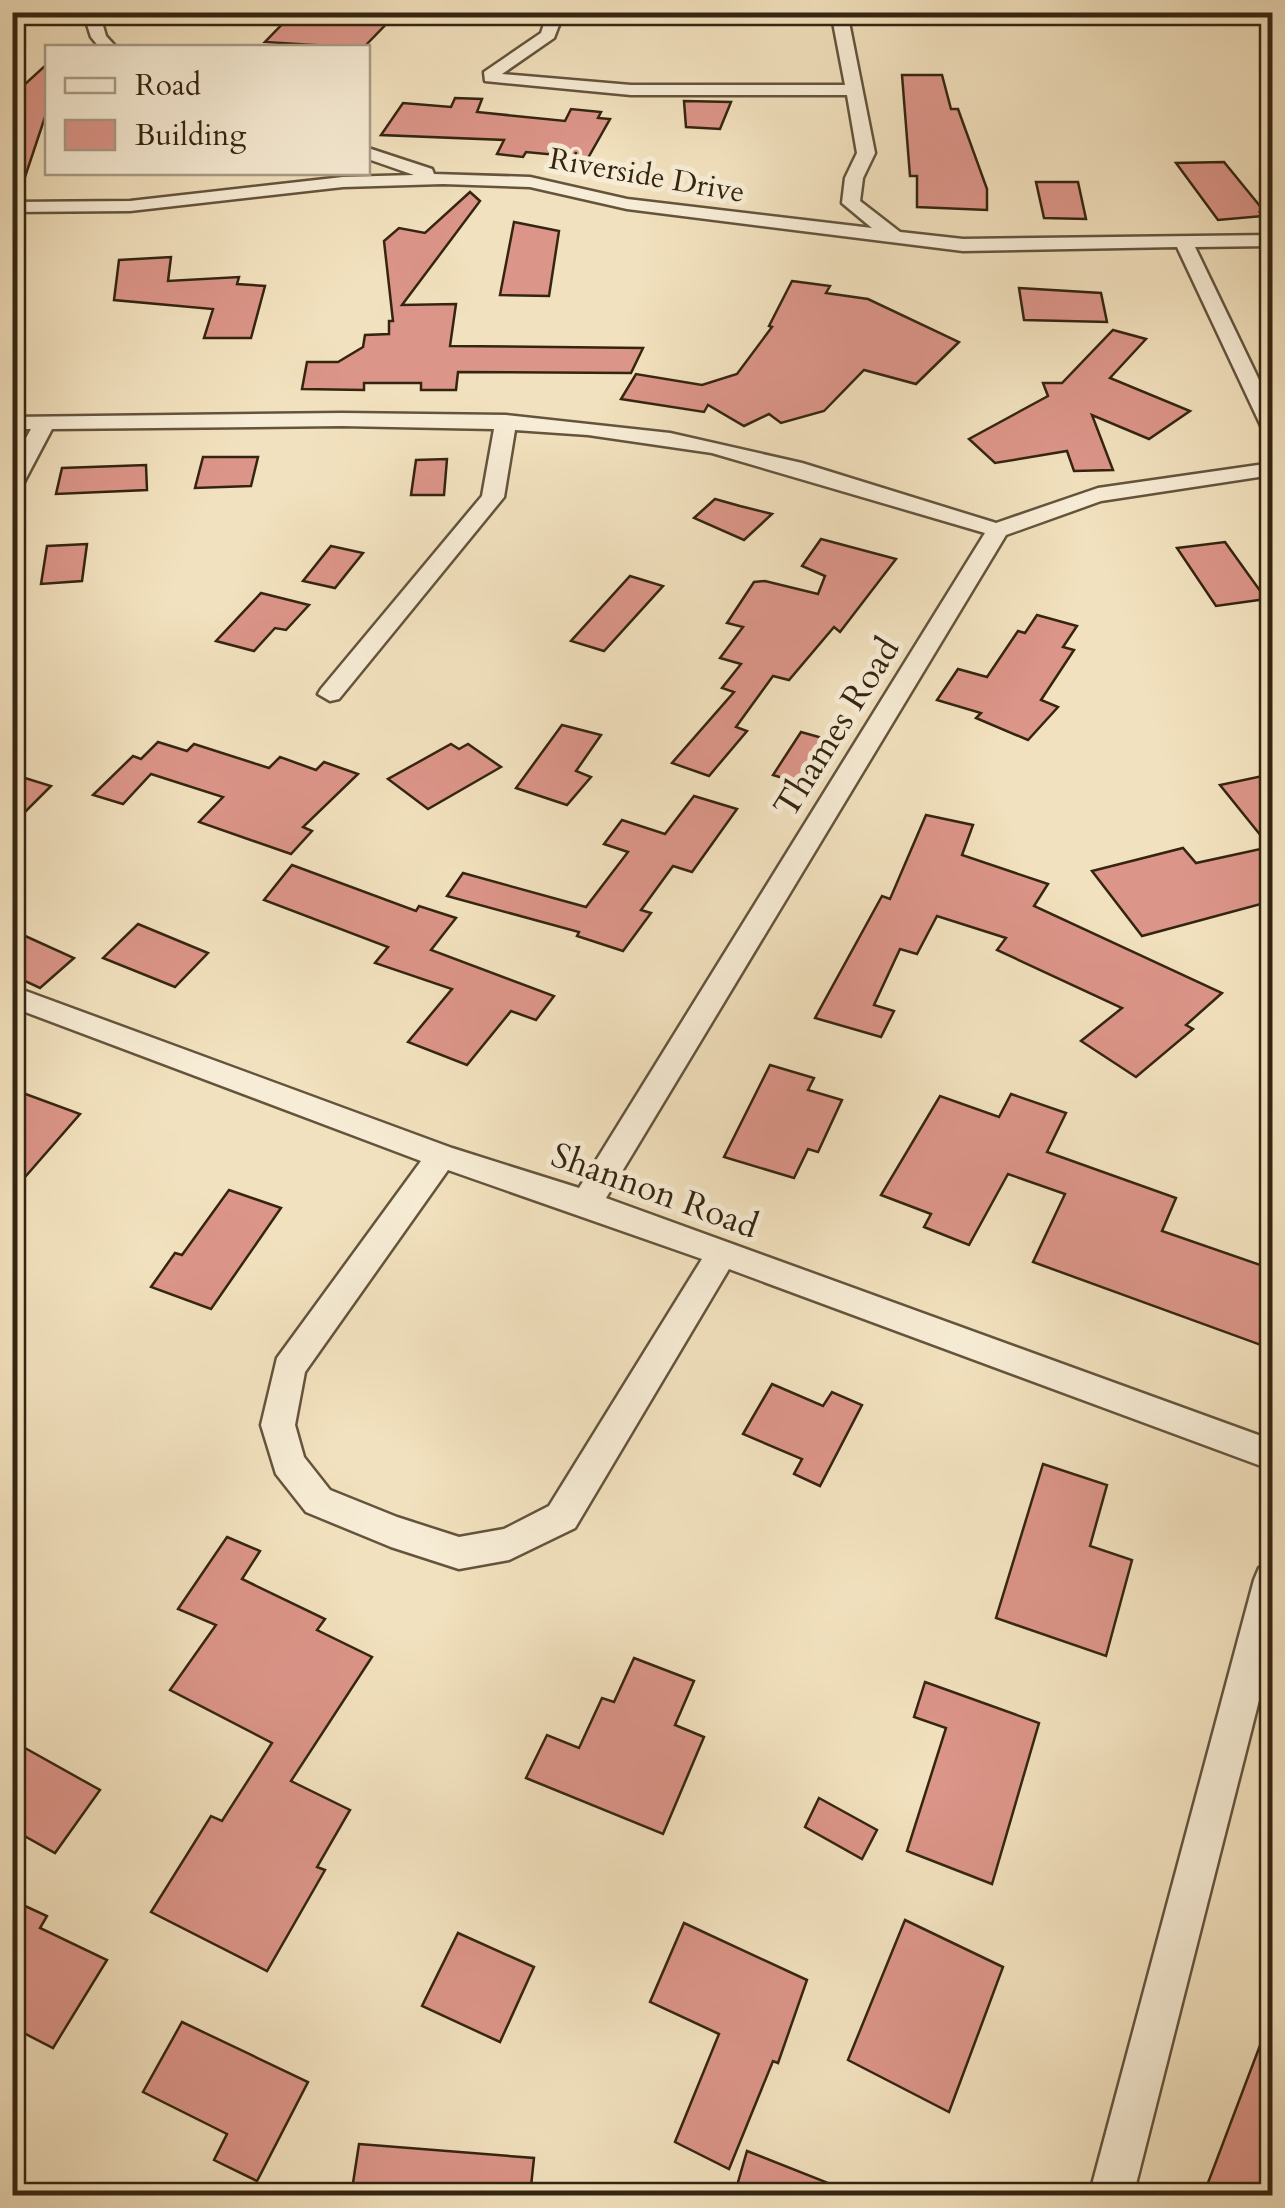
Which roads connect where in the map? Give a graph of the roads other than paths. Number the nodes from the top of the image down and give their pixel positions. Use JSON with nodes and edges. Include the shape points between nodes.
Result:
{"nodes":[{"id":1,"x":91,"y":12,"type":"edge"},
{"id":2,"x":556,"y":12,"type":"edge"},
{"id":3,"x":839,"y":12,"type":"edge"},
{"id":4,"x":106,"y":45,"type":"edge"},
{"id":5,"x":851,"y":90,"type":"junction"},
{"id":6,"x":370,"y":155,"type":"edge"},
{"id":7,"x":443,"y":179,"type":"junction"},
{"id":8,"x":12,"y":207,"type":"edge"},
{"id":9,"x":896,"y":239,"type":"junction"},
{"id":10,"x":1272,"y":240,"type":"edge"},
{"id":11,"x":1184,"y":242,"type":"junction"},
{"id":12,"x":506,"y":422,"type":"junction"},
{"id":13,"x":12,"y":423,"type":"edge"},
{"id":14,"x":45,"y":423,"type":"junction"},
{"id":15,"x":1272,"y":428,"type":"edge"},
{"id":16,"x":1272,"y":469,"type":"edge"},
{"id":17,"x":12,"y":484,"type":"edge"},
{"id":18,"x":998,"y":530,"type":"junction"},
{"id":19,"x":330,"y":694,"type":"dead end"},
{"id":20,"x":12,"y":996,"type":"edge"},
{"id":21,"x":442,"y":1156,"type":"junction"},
{"id":22,"x":586,"y":1202,"type":"junction"},
{"id":23,"x":722,"y":1253,"type":"junction"},
{"id":24,"x":1272,"y":1455,"type":"edge"},
{"id":25,"x":1272,"y":1580,"type":"edge"},
{"id":26,"x":1111,"y":2196,"type":"edge"}],
"edges":[{"from":1,"to":4,"type":"street"},
{"from":2,"to":5,"type":"street","via":[[548,34],[490,78],[631,90]]},
{"from":3,"to":5,"type":"street"},
{"from":5,"to":9,"type":"street","via":[[866,153],[850,202]]},
{"from":6,"to":7,"type":"street"},
{"from":7,"to":8,"type":"street","name":"Riverside Drive","via":[[343,182],[130,206]]},
{"from":7,"to":9,"type":"street","name":"Riverside Drive","via":[[530,182],[628,204]]},
{"from":9,"to":11,"type":"street","name":"Riverside Drive","via":[[1052,246]]},
{"from":10,"to":11,"type":"street","name":"Riverside Drive"},
{"from":11,"to":15,"type":"street"},
{"from":12,"to":14,"type":"street","via":[[372,417]]},
{"from":12,"to":18,"type":"street","via":[[572,426],[768,460]]},
{"from":12,"to":19,"type":"street","via":[[493,497]]},
{"from":13,"to":14,"type":"street"},
{"from":14,"to":17,"type":"street"},
{"from":16,"to":18,"type":"street","via":[[1105,490]]},
{"from":18,"to":22,"type":"street","name":"Thames Road"},
{"from":20,"to":21,"type":"street","name":"Shannon Road"},
{"from":21,"to":22,"type":"street","name":"Shannon Road"},
{"from":21,"to":23,"type":"street","via":[[289,1368],[278,1425],[288,1463],[318,1501],[458,1554],[509,1544],[562,1516]]},
{"from":22,"to":23,"type":"street","name":"Shannon Road"},
{"from":23,"to":24,"type":"street","name":"Shannon Road"},
{"from":25,"to":26,"type":"street"}]}
